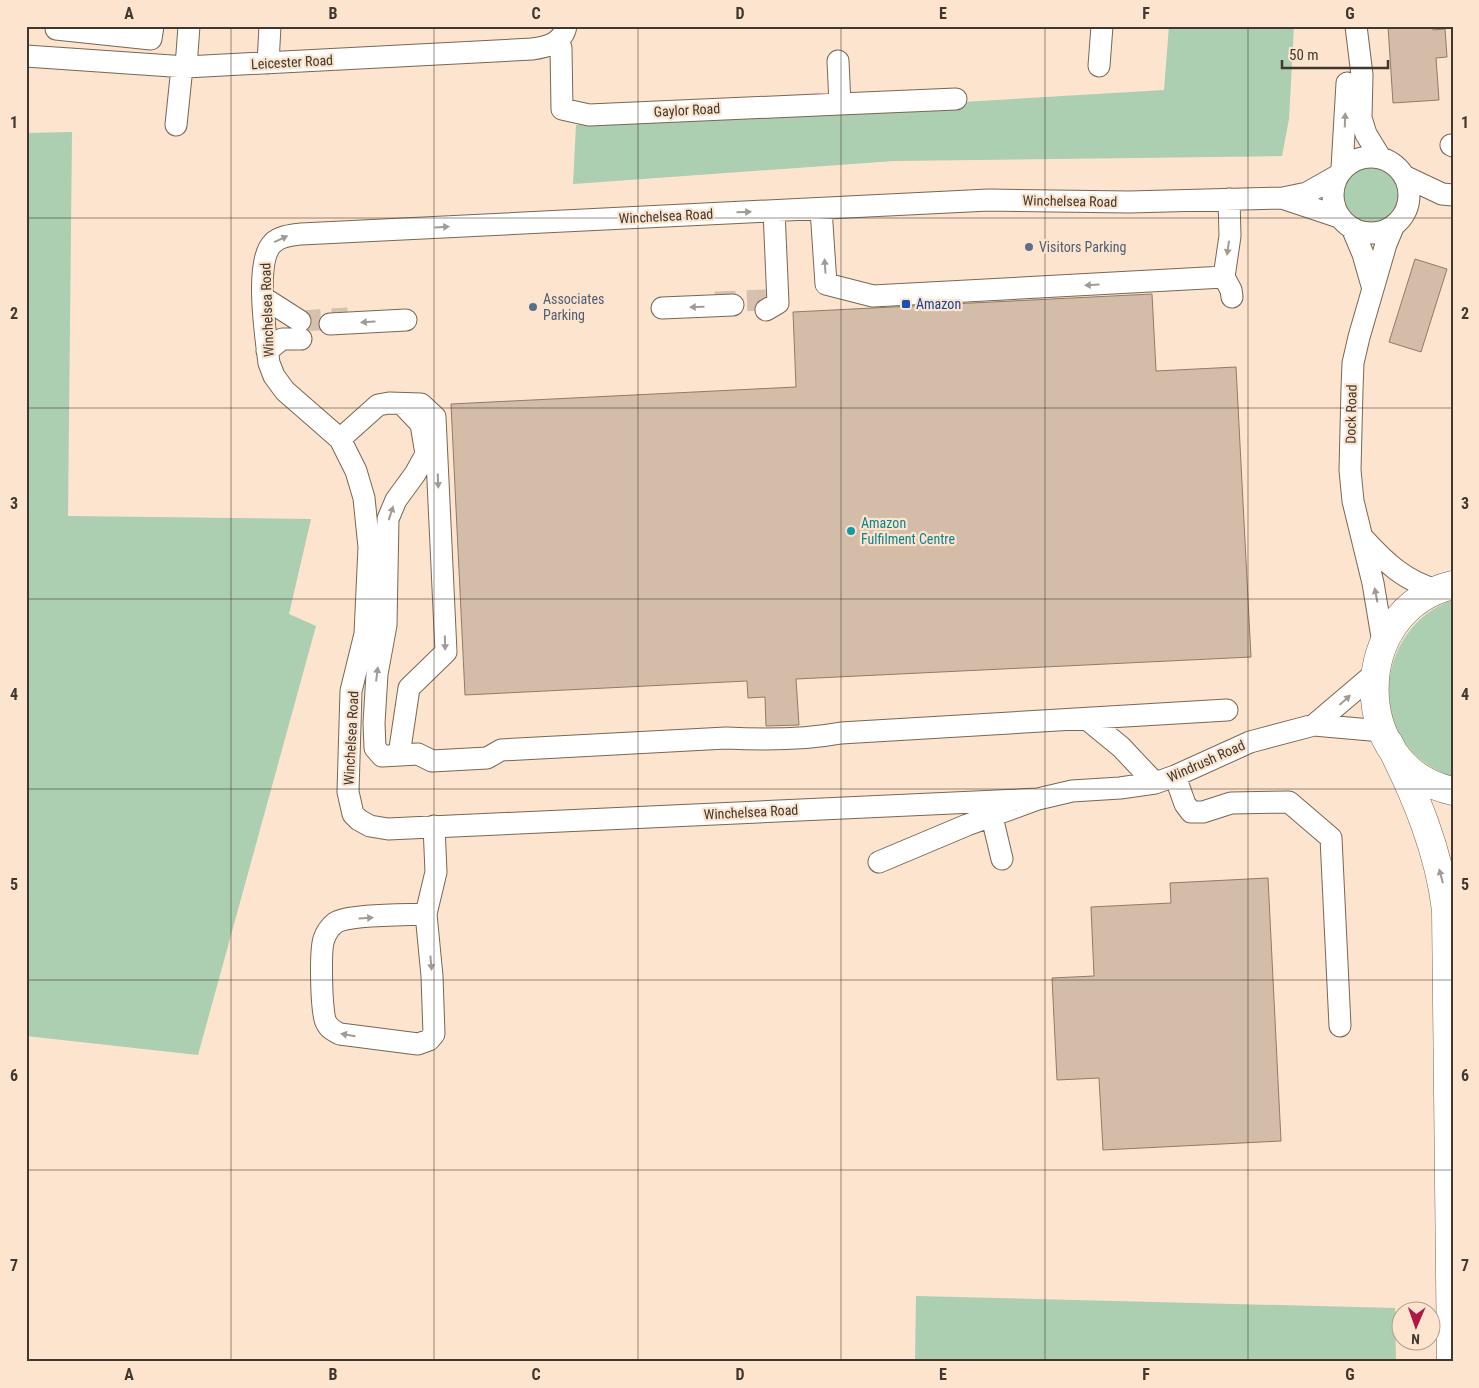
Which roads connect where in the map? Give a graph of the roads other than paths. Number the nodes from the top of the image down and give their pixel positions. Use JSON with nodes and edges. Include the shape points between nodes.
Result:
{"nodes":[{"id":1,"x":152,"y":26,"type":"edge"},
{"id":2,"x":270,"y":26,"type":"edge"},
{"id":3,"x":1102,"y":26,"type":"edge"},
{"id":4,"x":56,"y":28,"type":"edge"},
{"id":5,"x":1356,"y":30,"type":"edge"},
{"id":6,"x":196,"y":33,"type":"edge"},
{"id":7,"x":562,"y":34,"type":"edge"},
{"id":8,"x":116,"y":36,"type":"junction"},
{"id":9,"x":26,"y":56,"type":"edge"},
{"id":10,"x":54,"y":58,"type":"junction"},
{"id":11,"x":838,"y":61,"type":"dead end"},
{"id":12,"x":114,"y":62,"type":"junction"},
{"id":13,"x":268,"y":63,"type":"junction"},
{"id":14,"x":1099,"y":66,"type":"dead end"},
{"id":15,"x":184,"y":67,"type":"junction"},
{"id":16,"x":956,"y":99,"type":"dead end"},
{"id":17,"x":840,"y":104,"type":"junction"},
{"id":18,"x":176,"y":126,"type":"dead end"},
{"id":19,"x":1380,"y":157,"type":"junction"},
{"id":20,"x":1340,"y":172,"type":"junction"},
{"id":21,"x":1406,"y":177,"type":"junction"},
{"id":22,"x":1447,"y":194,"type":"edge"},
{"id":23,"x":1283,"y":198,"type":"junction"},
{"id":24,"x":1229,"y":199,"type":"junction"},
{"id":25,"x":1408,"y":207,"type":"junction"},
{"id":26,"x":821,"y":208,"type":"junction"},
{"id":27,"x":774,"y":211,"type":"junction"},
{"id":28,"x":1345,"y":222,"type":"junction"},
{"id":29,"x":1394,"y":226,"type":"junction"},
{"id":30,"x":1224,"y":278,"type":"junction"},
{"id":31,"x":1373,"y":290,"type":"junction"},
{"id":32,"x":770,"y":292,"type":"dead end"},
{"id":33,"x":1232,"y":297,"type":"dead end"},
{"id":34,"x":264,"y":298,"type":"junction"},
{"id":35,"x":733,"y":306,"type":"tunnel mouth"},
{"id":36,"x":662,"y":308,"type":"dead end"},
{"id":37,"x":406,"y":320,"type":"dead end"},
{"id":38,"x":330,"y":324,"type":"tunnel mouth"},
{"id":39,"x":267,"y":351,"type":"junction"},
{"id":40,"x":403,"y":405,"type":"junction"},
{"id":41,"x":361,"y":418,"type":"junction"},
{"id":42,"x":340,"y":439,"type":"junction"},
{"id":43,"x":356,"y":471,"type":"junction"},
{"id":44,"x":1364,"y":539,"type":"junction"},
{"id":45,"x":1447,"y":586,"type":"edge"},
{"id":46,"x":1383,"y":643,"type":"junction"},
{"id":47,"x":1374,"y":674,"type":"junction"},
{"id":48,"x":1227,"y":710,"type":"dead end"},
{"id":49,"x":1088,"y":720,"type":"junction"},
{"id":50,"x":1314,"y":725,"type":"junction"},
{"id":51,"x":1385,"y":737,"type":"junction"},
{"id":52,"x":399,"y":756,"type":"junction"},
{"id":53,"x":1175,"y":776,"type":"junction"},
{"id":54,"x":1155,"y":783,"type":"junction"},
{"id":55,"x":1453,"y":791,"type":"edge"},
{"id":56,"x":1038,"y":799,"type":"junction"},
{"id":57,"x":992,"y":817,"type":"junction"},
{"id":58,"x":434,"y":826,"type":"junction"},
{"id":59,"x":1002,"y":858,"type":"dead end"},
{"id":60,"x":879,"y":862,"type":"dead end"},
{"id":61,"x":426,"y":914,"type":"junction"},
{"id":62,"x":1340,"y":1026,"type":"dead end"},
{"id":63,"x":1451,"y":1362,"type":"edge"}],
"edges":[{"from":1,"to":8,"type":"street","via":[[151,39]]},
{"from":2,"to":13,"type":"street"},
{"from":3,"to":14,"type":"street"},
{"from":4,"to":8,"type":"street"},
{"from":4,"to":10,"type":"street"},
{"from":5,"to":19,"type":"street","via":[[1362,75],[1361,118],[1366,134]]},
{"from":20,"to":5,"type":"street","one_way":true,"via":[[1348,74]]},
{"from":6,"to":15,"type":"street"},
{"from":7,"to":13,"type":"street","name":"Leicester Road","via":[[546,47],[532,49]]},
{"from":7,"to":17,"type":"street","name":"Gaylor Road","via":[[562,109],[589,115]]},
{"from":8,"to":12,"type":"street"},
{"from":9,"to":10,"type":"street","name":"Leicester Road"},
{"from":10,"to":12,"type":"street","name":"Leicester Road"},
{"from":11,"to":17,"type":"street"},
{"from":12,"to":15,"type":"street","name":"Leicester Road"},
{"from":13,"to":15,"type":"street","name":"Leicester Road"},
{"from":15,"to":18,"type":"street"},
{"from":16,"to":17,"type":"street"},
{"from":19,"to":20,"type":"street","via":[[1366,156],[1353,160]]},
{"from":19,"to":21,"type":"street","via":[[1395,164]]},
{"from":20,"to":23,"type":"street","name":"Winchelsea Road","via":[[1307,193]]},
{"from":20,"to":28,"type":"street","via":[[1332,193],[1335,210]]},
{"from":21,"to":22,"type":"street"},
{"from":21,"to":25,"type":"street","via":[[1410,197]]},
{"from":22,"to":25,"type":"street"},
{"from":23,"to":24,"type":"street","name":"Winchelsea Road"},
{"from":23,"to":28,"type":"street","name":"Winchelsea Road"},
{"from":24,"to":26,"type":"street","name":"Winchelsea Road","via":[[1129,202],[1008,200]]},
{"from":24,"to":30,"type":"street","one_way":true,"via":[[1230,236]]},
{"from":25,"to":29,"type":"street","name":"Dock Road"},
{"from":26,"to":27,"type":"street","name":"Winchelsea Road"},
{"from":30,"to":26,"type":"street","one_way":true,"via":[[873,296],[826,284]]},
{"from":27,"to":32,"type":"street"},
{"from":34,"to":27,"type":"street","name":"Winchelsea Road","one_way":true,"via":[[266,251],[273,242],[286,236]]},
{"from":28,"to":29,"type":"street","via":[[1373,233]]},
{"from":28,"to":31,"type":"street","via":[[1363,254]]},
{"from":29,"to":31,"type":"street","name":"Dock Road"},
{"from":30,"to":33,"type":"street"},
{"from":31,"to":44,"type":"street","name":"Dock Road","via":[[1352,372],[1350,470],[1357,524]]},
{"from":34,"to":39,"type":"street","name":"Winchelsea Road"},
{"from":34,"to":39,"type":"street","via":[[300,321]]},
{"from":35,"to":36,"type":"street","one_way":true},
{"from":37,"to":38,"type":"street","one_way":true},
{"from":39,"to":42,"type":"street","name":"Winchelsea Road","via":[[274,376],[285,391]]},
{"from":40,"to":41,"type":"street","via":[[378,405]]},
{"from":52,"to":40,"type":"street","one_way":true,"via":[[382,756],[375,748],[374,723],[376,674],[386,625],[388,519],[396,500],[426,454],[421,424]]},
{"from":40,"to":52,"type":"street","one_way":true,"via":[[421,404],[435,417],[446,652],[409,688]]},
{"from":41,"to":42,"type":"street"},
{"from":41,"to":43,"type":"street"},
{"from":42,"to":43,"type":"street","name":"Winchelsea Road"},
{"from":43,"to":58,"type":"street","name":"Winchelsea Road","via":[[368,521],[369,547],[365,634],[351,691],[347,773],[351,806],[353,814],[370,826],[388,829]]},
{"from":44,"to":45,"type":"street","name":"Dock Road","via":[[1403,576],[1419,585]]},
{"from":46,"to":44,"type":"street","name":"Dock Road","one_way":true},
{"from":45,"to":46,"type":"highway","via":[[1420,599],[1405,612]]},
{"from":46,"to":47,"type":"highway"},
{"from":50,"to":47,"type":"street","name":"Windrush Road","one_way":true},
{"from":47,"to":51,"type":"highway","via":[[1374,699]]},
{"from":48,"to":49,"type":"street"},
{"from":49,"to":52,"type":"street","via":[[841,733],[808,738],[726,738],[501,750],[487,758],[432,761],[418,754]]},
{"from":49,"to":54,"type":"street","via":[[1121,747]]},
{"from":50,"to":51,"type":"street","name":"Windrush Road"},
{"from":50,"to":53,"type":"street","name":"Windrush Road","via":[[1250,742]]},
{"from":51,"to":55,"type":"highway","via":[[1414,772]]},
{"from":63,"to":51,"type":"highway","one_way":true,"via":[[1446,910],[1442,878],[1413,790]]},
{"from":53,"to":54,"type":"street","name":"Windrush Road"},
{"from":53,"to":62,"type":"street","via":[[1184,804],[1191,812],[1203,812],[1231,803],[1289,802],[1331,838]]},
{"from":54,"to":56,"type":"street","name":"Windrush Road","via":[[1072,791]]},
{"from":56,"to":57,"type":"street"},
{"from":56,"to":58,"type":"street","name":"Winchelsea Road"},
{"from":57,"to":59,"type":"street"},
{"from":57,"to":60,"type":"street"},
{"from":58,"to":61,"type":"street","via":[[436,872]]},
{"from":61,"to":61,"type":"street","one_way":true,"via":[[434,1034],[430,1040],[418,1044],[340,1034],[331,1030],[325,1021],[323,1003],[322,948],[328,930],[336,922],[349,918]]}]}
